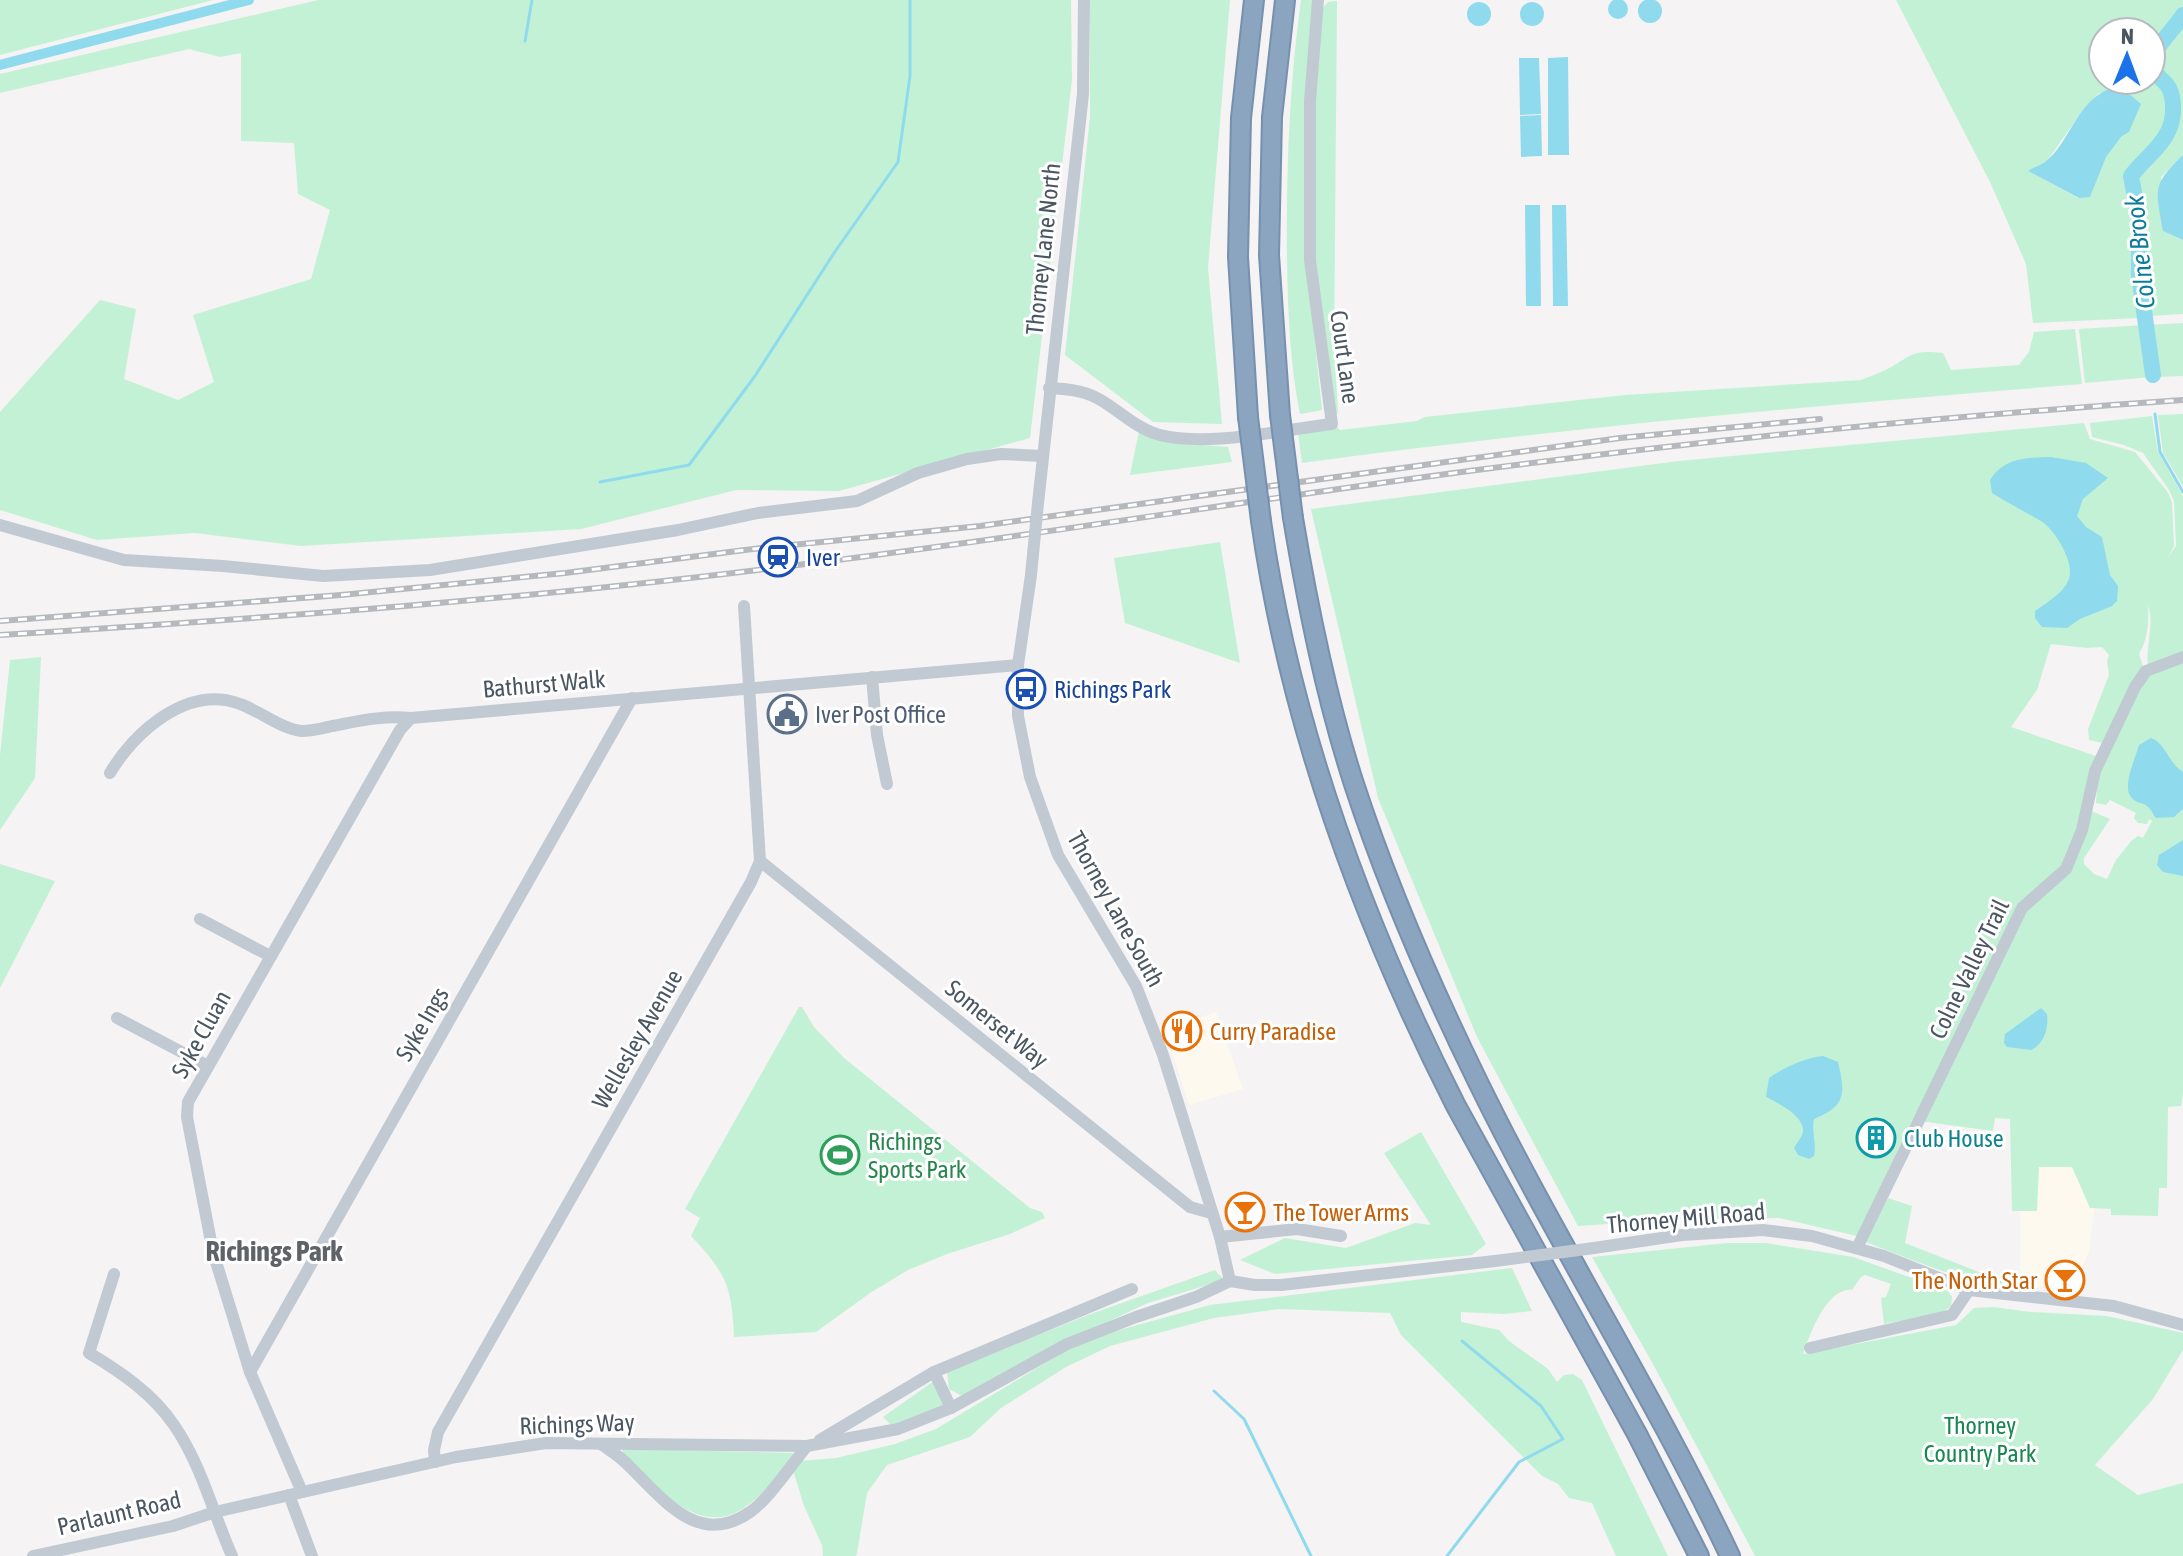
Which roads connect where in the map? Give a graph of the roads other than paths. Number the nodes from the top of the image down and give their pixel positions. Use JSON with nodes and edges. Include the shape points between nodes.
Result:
{"nodes":[{"id":1,"x":1084,"y":0,"type":"edge"},
{"id":2,"x":1254,"y":0,"type":"edge"},
{"id":3,"x":1285,"y":0,"type":"edge"},
{"id":4,"x":1318,"y":0,"type":"edge"},
{"id":5,"x":1049,"y":388,"type":"junction"},
{"id":6,"x":1043,"y":456,"type":"junction"},
{"id":7,"x":1038,"y":503,"type":"joint"},
{"id":8,"x":0,"y":525,"type":"edge"},
{"id":9,"x":744,"y":606,"type":"dead end"},
{"id":10,"x":2183,"y":657,"type":"edge"},
{"id":11,"x":1018,"y":665,"type":"junction"},
{"id":12,"x":872,"y":677,"type":"junction"},
{"id":13,"x":748,"y":688,"type":"junction"},
{"id":14,"x":632,"y":698,"type":"junction"},
{"id":15,"x":411,"y":718,"type":"junction"},
{"id":16,"x":110,"y":773,"type":"dead end"},
{"id":17,"x":887,"y":784,"type":"dead end"},
{"id":18,"x":760,"y":861,"type":"junction"},
{"id":19,"x":200,"y":919,"type":"dead end"},
{"id":20,"x":270,"y":956,"type":"junction"},
{"id":21,"x":117,"y":1018,"type":"dead end"},
{"id":22,"x":208,"y":1066,"type":"junction"},
{"id":23,"x":1211,"y":1213,"type":"junction"},
{"id":24,"x":1341,"y":1236,"type":"dead end"},
{"id":25,"x":1220,"y":1237,"type":"junction"},
{"id":26,"x":1858,"y":1246,"type":"junction"},
{"id":27,"x":114,"y":1274,"type":"dead end"},
{"id":28,"x":1230,"y":1281,"type":"junction"},
{"id":29,"x":1132,"y":1289,"type":"dead end"},
{"id":30,"x":1969,"y":1290,"type":"junction"},
{"id":31,"x":2183,"y":1325,"type":"edge"},
{"id":32,"x":1810,"y":1348,"type":"dead end"},
{"id":33,"x":250,"y":1372,"type":"junction"},
{"id":34,"x":934,"y":1372,"type":"junction"},
{"id":35,"x":951,"y":1408,"type":"junction"},
{"id":36,"x":601,"y":1444,"type":"junction"},
{"id":37,"x":809,"y":1446,"type":"junction"},
{"id":38,"x":435,"y":1462,"type":"junction"},
{"id":39,"x":296,"y":1493,"type":"junction"},
{"id":40,"x":215,"y":1512,"type":"junction"},
{"id":41,"x":33,"y":1556,"type":"edge"},
{"id":42,"x":232,"y":1556,"type":"edge"},
{"id":43,"x":312,"y":1556,"type":"edge"},
{"id":44,"x":1699,"y":1556,"type":"edge"},
{"id":45,"x":1730,"y":1556,"type":"edge"}],
"edges":[{"from":1,"to":5,"type":"street","name":"Thorney Lane North","via":[[1083,94]]},
{"from":2,"to":44,"type":"highway","bridge":true,"via":[[1241,118],[1238,257],[1248,417],[1268,569],[1302,712],[1379,939],[1429,1052]]},
{"from":3,"to":45,"type":"highway","bridge":true,"via":[[1272,117],[1269,255],[1280,415],[1303,576],[1354,782],[1409,929],[1479,1084]]},
{"from":4,"to":5,"type":"street","name":"Court Lane","via":[[1310,101],[1310,260],[1332,424],[1177,438],[1135,424],[1090,394]]},
{"from":5,"to":6,"type":"street","name":"Thorney Lane North"},
{"from":6,"to":7,"type":"street","name":"Thorney Lane North"},
{"from":6,"to":8,"type":"street","via":[[967,459],[918,473],[857,501],[430,570],[323,576],[124,560]]},
{"from":7,"to":11,"type":"street","name":"Thorney Lane South","bridge":true},
{"from":9,"to":13,"type":"street","name":"Wellesley Avenue"},
{"from":10,"to":26,"type":"street","name":"Colne Valley Trail","via":[[2146,671],[2135,687],[2095,771],[2082,830],[2066,869],[2022,908]]},
{"from":11,"to":12,"type":"street","name":"Bathurst Walk"},
{"from":11,"to":23,"type":"street","name":"Thorney Lane South","via":[[1018,716],[1030,777],[1058,855],[1136,986]]},
{"from":12,"to":13,"type":"street","name":"Bathurst Walk"},
{"from":12,"to":17,"type":"street"},
{"from":13,"to":14,"type":"street","name":"Bathurst Walk"},
{"from":13,"to":18,"type":"street","name":"Wellesley Avenue"},
{"from":14,"to":15,"type":"street","name":"Bathurst Walk"},
{"from":14,"to":33,"type":"street","name":"Syke Ings"},
{"from":15,"to":16,"type":"street","name":"Bathurst Walk","via":[[391,716],[304,731],[236,702],[214,700],[171,711],[147,726]]},
{"from":15,"to":20,"type":"street","name":"Syke Cluan"},
{"from":18,"to":23,"type":"street","name":"Somerset Way","via":[[1190,1207]]},
{"from":18,"to":38,"type":"street","name":"Wellesley Avenue","via":[[438,1432]]},
{"from":19,"to":20,"type":"street"},
{"from":20,"to":22,"type":"street","name":"Syke Cluan"},
{"from":21,"to":22,"type":"street"},
{"from":22,"to":33,"type":"street","name":"Syke Cluan","via":[[188,1102],[187,1117],[213,1252]]},
{"from":23,"to":25,"type":"street","name":"Thorney Lane South"},
{"from":24,"to":25,"type":"street","via":[[1297,1229]]},
{"from":25,"to":28,"type":"street","name":"Thorney Lane South"},
{"from":26,"to":28,"type":"street","name":"Thorney Mill Road","bridge":true,"via":[[1763,1230],[1682,1235],[1281,1285]]},
{"from":26,"to":30,"type":"street","name":"Thorney Mill Road"},
{"from":27,"to":40,"type":"street","via":[[89,1353],[122,1372],[174,1425]]},
{"from":28,"to":35,"type":"street","name":"Richings Way","via":[[1067,1344]]},
{"from":29,"to":34,"type":"street"},
{"from":30,"to":31,"type":"street","name":"Thorney Mill Road","via":[[2114,1306]]},
{"from":30,"to":32,"type":"street","via":[[1952,1315]]},
{"from":33,"to":39,"type":"street","name":"Syke Cluan"},
{"from":34,"to":35,"type":"street"},
{"from":34,"to":37,"type":"street"},
{"from":35,"to":37,"type":"street","name":"Richings Way","via":[[898,1429]]},
{"from":36,"to":37,"type":"street","name":"Richings Way"},
{"from":36,"to":37,"type":"street","via":[[668,1507],[702,1524],[726,1525],[751,1511]]},
{"from":36,"to":38,"type":"street","name":"Richings Way","via":[[546,1443]]},
{"from":38,"to":39,"type":"street","name":"Richings Way"},
{"from":39,"to":40,"type":"street","name":"Parlaunt Road"},
{"from":39,"to":43,"type":"street","name":"Syke Cluan"},
{"from":40,"to":41,"type":"street","name":"Parlaunt Road"},
{"from":40,"to":42,"type":"street"}]}
